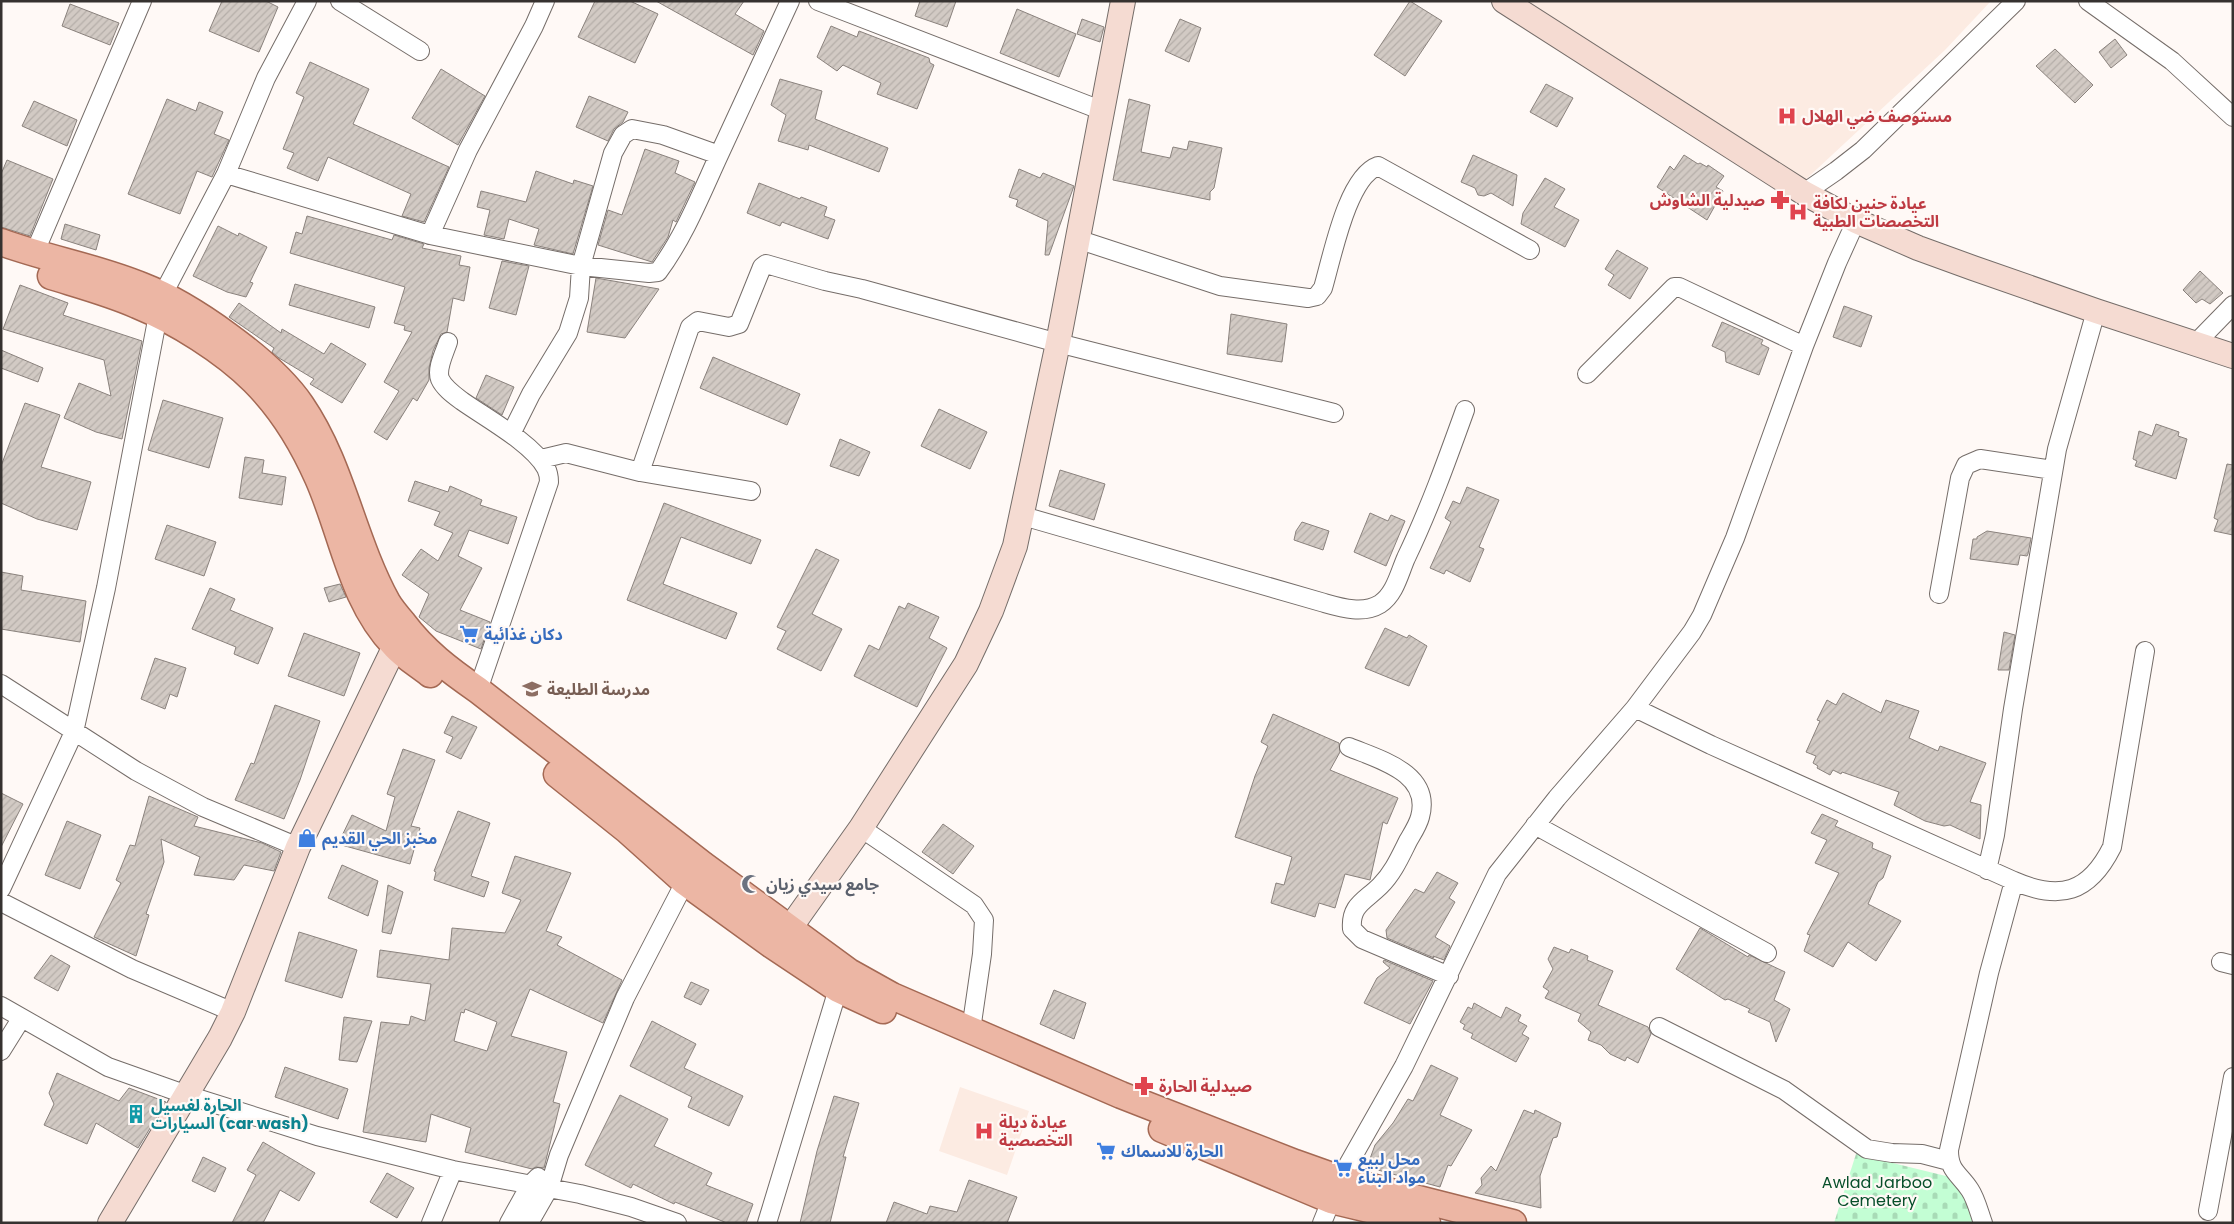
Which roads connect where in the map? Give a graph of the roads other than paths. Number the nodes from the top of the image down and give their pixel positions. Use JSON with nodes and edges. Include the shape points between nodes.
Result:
{"nodes":[{"id":1,"x":142,"y":1,"type":"edge"},
{"id":2,"x":307,"y":1,"type":"edge"},
{"id":3,"x":340,"y":1,"type":"edge"},
{"id":4,"x":545,"y":1,"type":"edge"},
{"id":5,"x":790,"y":1,"type":"edge"},
{"id":6,"x":818,"y":1,"type":"edge"},
{"id":7,"x":1124,"y":1,"type":"edge"},
{"id":8,"x":1504,"y":1,"type":"edge"},
{"id":9,"x":2016,"y":1,"type":"edge"},
{"id":10,"x":2088,"y":1,"type":"edge"},
{"id":11,"x":420,"y":51,"type":"dead end"},
{"id":12,"x":1103,"y":111,"type":"junction"},
{"id":13,"x":2233,"y":117,"type":"edge"},
{"id":14,"x":719,"y":155,"type":"junction"},
{"id":15,"x":226,"y":174,"type":"junction"},
{"id":16,"x":1804,"y":192,"type":"junction"},
{"id":17,"x":1856,"y":221,"type":"junction"},
{"id":18,"x":430,"y":235,"type":"junction"},
{"id":19,"x":1077,"y":239,"type":"junction"},
{"id":20,"x":1,"y":242,"type":"edge"},
{"id":21,"x":1530,"y":250,"type":"dead end"},
{"id":22,"x":34,"y":254,"type":"junction"},
{"id":23,"x":1,"y":258,"type":"edge"},
{"id":24,"x":581,"y":266,"type":"junction"},
{"id":25,"x":160,"y":305,"type":"junction"},
{"id":26,"x":2233,"y":306,"type":"edge"},
{"id":27,"x":2096,"y":311,"type":"junction"},
{"id":28,"x":448,"y":342,"type":"dead end"},
{"id":29,"x":1058,"y":343,"type":"junction"},
{"id":30,"x":2195,"y":344,"type":"junction"},
{"id":31,"x":1804,"y":346,"type":"junction"},
{"id":32,"x":2233,"y":356,"type":"edge"},
{"id":33,"x":1586,"y":374,"type":"dead end"},
{"id":34,"x":1465,"y":410,"type":"dead end"},
{"id":35,"x":1334,"y":413,"type":"dead end"},
{"id":36,"x":511,"y":434,"type":"junction"},
{"id":37,"x":541,"y":460,"type":"junction"},
{"id":38,"x":2053,"y":470,"type":"junction"},
{"id":39,"x":640,"y":472,"type":"junction"},
{"id":40,"x":751,"y":491,"type":"dead end"},
{"id":41,"x":1023,"y":516,"type":"junction"},
{"id":42,"x":1939,"y":594,"type":"dead end"},
{"id":43,"x":403,"y":640,"type":"junction"},
{"id":44,"x":2145,"y":651,"type":"dead end"},
{"id":45,"x":1,"y":684,"type":"edge"},
{"id":46,"x":478,"y":690,"type":"junction"},
{"id":47,"x":1635,"y":708,"type":"junction"},
{"id":48,"x":74,"y":732,"type":"junction"},
{"id":49,"x":1349,"y":747,"type":"dead end"},
{"id":50,"x":1535,"y":825,"type":"junction"},
{"id":51,"x":861,"y":828,"type":"junction"},
{"id":52,"x":298,"y":847,"type":"junction"},
{"id":53,"x":1987,"y":870,"type":"junction"},
{"id":54,"x":694,"y":873,"type":"junction"},
{"id":55,"x":2014,"y":881,"type":"junction"},
{"id":56,"x":1,"y":889,"type":"edge"},
{"id":57,"x":1,"y":902,"type":"edge"},
{"id":58,"x":781,"y":937,"type":"junction"},
{"id":59,"x":1767,"y":953,"type":"dead end"},
{"id":60,"x":1449,"y":976,"type":"junction"},
{"id":61,"x":844,"y":980,"type":"junction"},
{"id":62,"x":1,"y":1006,"type":"edge"},
{"id":63,"x":233,"y":1012,"type":"junction"},
{"id":64,"x":21,"y":1019,"type":"junction"},
{"id":65,"x":1659,"y":1027,"type":"dead end"},
{"id":66,"x":971,"y":1030,"type":"junction"},
{"id":67,"x":1,"y":1051,"type":"edge"},
{"id":68,"x":2233,"y":1077,"type":"edge"},
{"id":69,"x":187,"y":1095,"type":"junction"},
{"id":70,"x":559,"y":1154,"type":"junction"},
{"id":71,"x":1949,"y":1161,"type":"junction"},
{"id":72,"x":453,"y":1170,"type":"junction"},
{"id":73,"x":530,"y":1185,"type":"junction"},
{"id":74,"x":549,"y":1188,"type":"junction"},
{"id":75,"x":1331,"y":1200,"type":"edge"},
{"id":76,"x":2208,"y":1211,"type":"dead end"},
{"id":77,"x":110,"y":1223,"type":"edge"},
{"id":78,"x":431,"y":1223,"type":"edge"},
{"id":79,"x":509,"y":1223,"type":"edge"},
{"id":80,"x":529,"y":1223,"type":"edge"},
{"id":81,"x":677,"y":1223,"type":"edge"},
{"id":82,"x":767,"y":1223,"type":"edge"},
{"id":83,"x":1427,"y":1223,"type":"edge"},
{"id":84,"x":1513,"y":1223,"type":"edge"},
{"id":85,"x":1984,"y":1223,"type":"edge"}],
"edges":[{"from":1,"to":22,"type":"street"},
{"from":2,"to":15,"type":"street","via":[[266,78]]},
{"from":3,"to":11,"type":"street"},
{"from":4,"to":18,"type":"street","via":[[468,150]]},
{"from":5,"to":14,"type":"street"},
{"from":6,"to":12,"type":"street"},
{"from":7,"to":12,"type":"street"},
{"from":8,"to":16,"type":"street"},
{"from":9,"to":16,"type":"street","via":[[1862,150]]},
{"from":10,"to":13,"type":"street","via":[[2172,61]]},
{"from":12,"to":19,"type":"street"},
{"from":14,"to":24,"type":"street","via":[[697,203],[658,272]]},
{"from":14,"to":24,"type":"street","via":[[663,135],[632,129],[623,135],[613,153]]},
{"from":15,"to":18,"type":"street"},
{"from":15,"to":25,"type":"street"},
{"from":16,"to":17,"type":"street"},
{"from":17,"to":27,"type":"street","via":[[1918,248]]},
{"from":17,"to":31,"type":"street"},
{"from":18,"to":24,"type":"street"},
{"from":19,"to":21,"type":"street","via":[[1220,286],[1308,298],[1317,296],[1324,288],[1346,208],[1371,169],[1378,166]]},
{"from":19,"to":29,"type":"street"},
{"from":20,"to":22,"type":"main road"},
{"from":22,"to":25,"type":"main road","via":[[125,280]]},
{"from":23,"to":25,"type":"main road","via":[[136,304]]},
{"from":24,"to":36,"type":"street","via":[[579,298],[568,333]]},
{"from":25,"to":43,"type":"main road","via":[[191,312],[245,350],[272,372],[300,404],[338,476],[367,559]]},
{"from":25,"to":48,"type":"street","via":[[106,588]]},
{"from":26,"to":30,"type":"street"},
{"from":27,"to":30,"type":"street"},
{"from":27,"to":38,"type":"street"},
{"from":28,"to":36,"type":"street","via":[[440,367],[440,378],[445,387]]},
{"from":29,"to":35,"type":"street"},
{"from":29,"to":39,"type":"street","via":[[766,264],[739,324],[728,327],[698,321],[690,327]]},
{"from":29,"to":41,"type":"street"},
{"from":30,"to":32,"type":"street"},
{"from":31,"to":33,"type":"street","via":[[1674,287]]},
{"from":31,"to":47,"type":"street","via":[[1735,538],[1702,615]]},
{"from":34,"to":41,"type":"street","via":[[1425,520],[1398,579],[1390,594],[1365,610],[1285,592]]},
{"from":36,"to":37,"type":"street"},
{"from":37,"to":39,"type":"street","via":[[566,453]]},
{"from":37,"to":46,"type":"street","via":[[550,482]]},
{"from":38,"to":42,"type":"street","via":[[1980,459],[1966,465],[1960,478]]},
{"from":38,"to":53,"type":"street"},
{"from":39,"to":40,"type":"street"},
{"from":41,"to":51,"type":"street","via":[[991,610],[966,664]]},
{"from":43,"to":46,"type":"main road"},
{"from":43,"to":52,"type":"street"},
{"from":43,"to":54,"type":"main road","via":[[598,807]]},
{"from":44,"to":55,"type":"street","via":[[2112,848],[2103,865],[2089,880],[2057,892],[2036,890]]},
{"from":45,"to":48,"type":"street"},
{"from":46,"to":54,"type":"main road"},
{"from":47,"to":50,"type":"street"},
{"from":47,"to":53,"type":"street"},
{"from":48,"to":52,"type":"street","via":[[136,771],[203,806]]},
{"from":48,"to":56,"type":"street"},
{"from":49,"to":60,"type":"street","via":[[1404,772],[1417,786],[1422,803],[1420,817],[1398,862],[1351,916],[1352,928],[1362,939]]},
{"from":50,"to":59,"type":"street"},
{"from":50,"to":60,"type":"street","via":[[1497,874]]},
{"from":51,"to":58,"type":"street"},
{"from":51,"to":66,"type":"street","via":[[974,905],[984,920]]},
{"from":52,"to":63,"type":"street"},
{"from":53,"to":55,"type":"street"},
{"from":54,"to":58,"type":"main road"},
{"from":54,"to":70,"type":"street","via":[[625,998]]},
{"from":55,"to":71,"type":"street","via":[[1989,973]]},
{"from":57,"to":63,"type":"street","via":[[132,968]]},
{"from":58,"to":61,"type":"main road"},
{"from":60,"to":75,"type":"street"},
{"from":61,"to":66,"type":"main road","via":[[892,996]]},
{"from":61,"to":75,"type":"main road","via":[[908,1021]]},
{"from":61,"to":82,"type":"street"},
{"from":62,"to":64,"type":"street"},
{"from":63,"to":69,"type":"street"},
{"from":64,"to":67,"type":"street"},
{"from":64,"to":69,"type":"street","via":[[108,1067]]},
{"from":65,"to":71,"type":"street","via":[[1784,1090],[1863,1147],[1892,1153],[1922,1154]]},
{"from":66,"to":75,"type":"main road","via":[[1121,1095]]},
{"from":68,"to":76,"type":"street"},
{"from":69,"to":72,"type":"street","via":[[318,1136]]},
{"from":69,"to":77,"type":"street"},
{"from":70,"to":73,"type":"street"},
{"from":70,"to":74,"type":"street"},
{"from":71,"to":85,"type":"street","via":[[1952,1170],[1972,1191]]},
{"from":72,"to":73,"type":"street"},
{"from":72,"to":78,"type":"street"},
{"from":73,"to":74,"type":"street"},
{"from":73,"to":79,"type":"street"},
{"from":74,"to":80,"type":"street"},
{"from":74,"to":81,"type":"street","via":[[631,1207]]},
{"from":75,"to":83,"type":"main road"},
{"from":75,"to":84,"type":"main road"}]}
